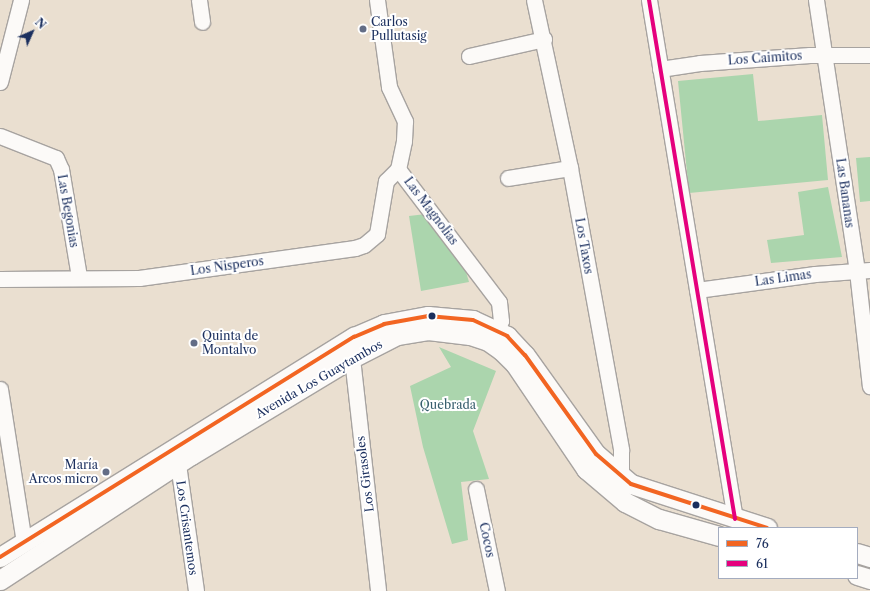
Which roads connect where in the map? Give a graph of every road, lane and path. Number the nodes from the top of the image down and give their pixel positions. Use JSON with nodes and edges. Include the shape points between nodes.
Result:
{"nodes":[{"id":1,"x":21,"y":0,"type":"edge"},
{"id":2,"x":199,"y":0,"type":"edge"},
{"id":3,"x":377,"y":0,"type":"edge"},
{"id":4,"x":534,"y":0,"type":"edge"},
{"id":5,"x":649,"y":0,"type":"edge"},
{"id":6,"x":816,"y":0,"type":"edge"},
{"id":7,"x":202,"y":22,"type":"dead end"},
{"id":8,"x":544,"y":39,"type":"junction"},
{"id":9,"x":824,"y":54,"type":"junction"},
{"id":10,"x":870,"y":55,"type":"edge"},
{"id":11,"x":469,"y":56,"type":"dead end"},
{"id":12,"x":660,"y":69,"type":"junction"},
{"id":13,"x":0,"y":82,"type":"edge"},
{"id":14,"x":0,"y":136,"type":"edge"},
{"id":15,"x":570,"y":168,"type":"junction"},
{"id":16,"x":398,"y":169,"type":"junction"},
{"id":17,"x":508,"y":178,"type":"dead end"},
{"id":18,"x":863,"y":270,"type":"edge"},
{"id":19,"x":80,"y":277,"type":"junction"},
{"id":20,"x":0,"y":279,"type":"edge"},
{"id":21,"x":697,"y":290,"type":"junction"},
{"id":22,"x":428,"y":323,"type":"junction"},
{"id":23,"x":492,"y":335,"type":"junction"},
{"id":24,"x":352,"y":358,"type":"junction"},
{"id":25,"x":870,"y":386,"type":"edge"},
{"id":26,"x":0,"y":388,"type":"edge"},
{"id":27,"x":185,"y":454,"type":"junction"},
{"id":28,"x":613,"y":482,"type":"junction"},
{"id":29,"x":476,"y":489,"type":"dead end"},
{"id":30,"x":735,"y":519,"type":"junction"},
{"id":31,"x":763,"y":527,"type":"edge"},
{"id":32,"x":718,"y":536,"type":"edge"},
{"id":33,"x":24,"y":542,"type":"junction"},
{"id":34,"x":858,"y":554,"type":"edge"},
{"id":35,"x":0,"y":557,"type":"edge"},
{"id":36,"x":870,"y":557,"type":"edge"},
{"id":37,"x":858,"y":575,"type":"edge"},
{"id":38,"x":870,"y":579,"type":"edge"},
{"id":39,"x":0,"y":580,"type":"edge"},
{"id":40,"x":196,"y":591,"type":"edge"},
{"id":41,"x":378,"y":591,"type":"edge"},
{"id":42,"x":497,"y":591,"type":"edge"}],
"edges":[{"from":1,"to":13,"type":"street"},
{"from":2,"to":7,"type":"street"},
{"from":3,"to":16,"type":"street","name":"Las Magnolias","via":[[389,87],[404,121],[405,135]]},
{"from":4,"to":8,"type":"street","name":"Los Taxos"},
{"from":5,"to":12,"type":"street"},
{"from":6,"to":9,"type":"street","name":"Las Bananas"},
{"from":8,"to":11,"type":"street"},
{"from":8,"to":15,"type":"street","name":"Los Taxos"},
{"from":9,"to":10,"type":"street","name":"Los Caimitos"},
{"from":9,"to":12,"type":"street","name":"Los Caimitos","via":[[700,63]]},
{"from":9,"to":18,"type":"street","name":"Las Bananas"},
{"from":12,"to":21,"type":"street"},
{"from":14,"to":19,"type":"street","name":"Las Begonias","via":[[56,158],[61,169]]},
{"from":15,"to":17,"type":"street"},
{"from":15,"to":28,"type":"street","name":"Los Taxos","via":[[620,450]]},
{"from":16,"to":19,"type":"street","name":"Los Nisperos","via":[[386,181],[380,227],[364,245],[139,278]]},
{"from":16,"to":23,"type":"street","name":"Las Magnolias","via":[[499,302],[502,312]]},
{"from":18,"to":21,"type":"street","name":"Las Limas"},
{"from":18,"to":25,"type":"street","name":"Las Bananas"},
{"from":19,"to":20,"type":"street","name":"Los Nisperos"},
{"from":21,"to":30,"type":"street"},
{"from":22,"to":23,"type":"main road","name":"Avenida Los Guaytambos","via":[[463,334]]},
{"from":22,"to":24,"type":"main road","name":"Avenida Los Guaytambos","via":[[397,335]]},
{"from":22,"to":27,"type":"main road","name":"Avenida Los Guaytambos","via":[[384,324],[354,337]]},
{"from":23,"to":28,"type":"main road","name":"Avenida Los Guaytambos","via":[[525,355]]},
{"from":24,"to":27,"type":"main road","name":"Avenida Los Guaytambos"},
{"from":24,"to":41,"type":"street","name":"Los Girasoles"},
{"from":26,"to":33,"type":"street"},
{"from":27,"to":33,"type":"main road","name":"Avenida Los Guaytambos"},
{"from":27,"to":39,"type":"main road","name":"Avenida Los Guaytambos"},
{"from":27,"to":40,"type":"street","name":"Los Crisantemos"},
{"from":28,"to":30,"type":"main road","name":"Avenida Los Guaytambos"},
{"from":28,"to":32,"type":"main road","name":"Avenida Los Guaytambos","via":[[640,511],[688,529]]},
{"from":29,"to":42,"type":"street","name":"Cocos"},
{"from":30,"to":31,"type":"main road","name":"Avenida Los Guaytambos"},
{"from":33,"to":35,"type":"main road","name":"Avenida Los Guaytambos"},
{"from":34,"to":36,"type":"main road"},
{"from":37,"to":38,"type":"main road"}]}
